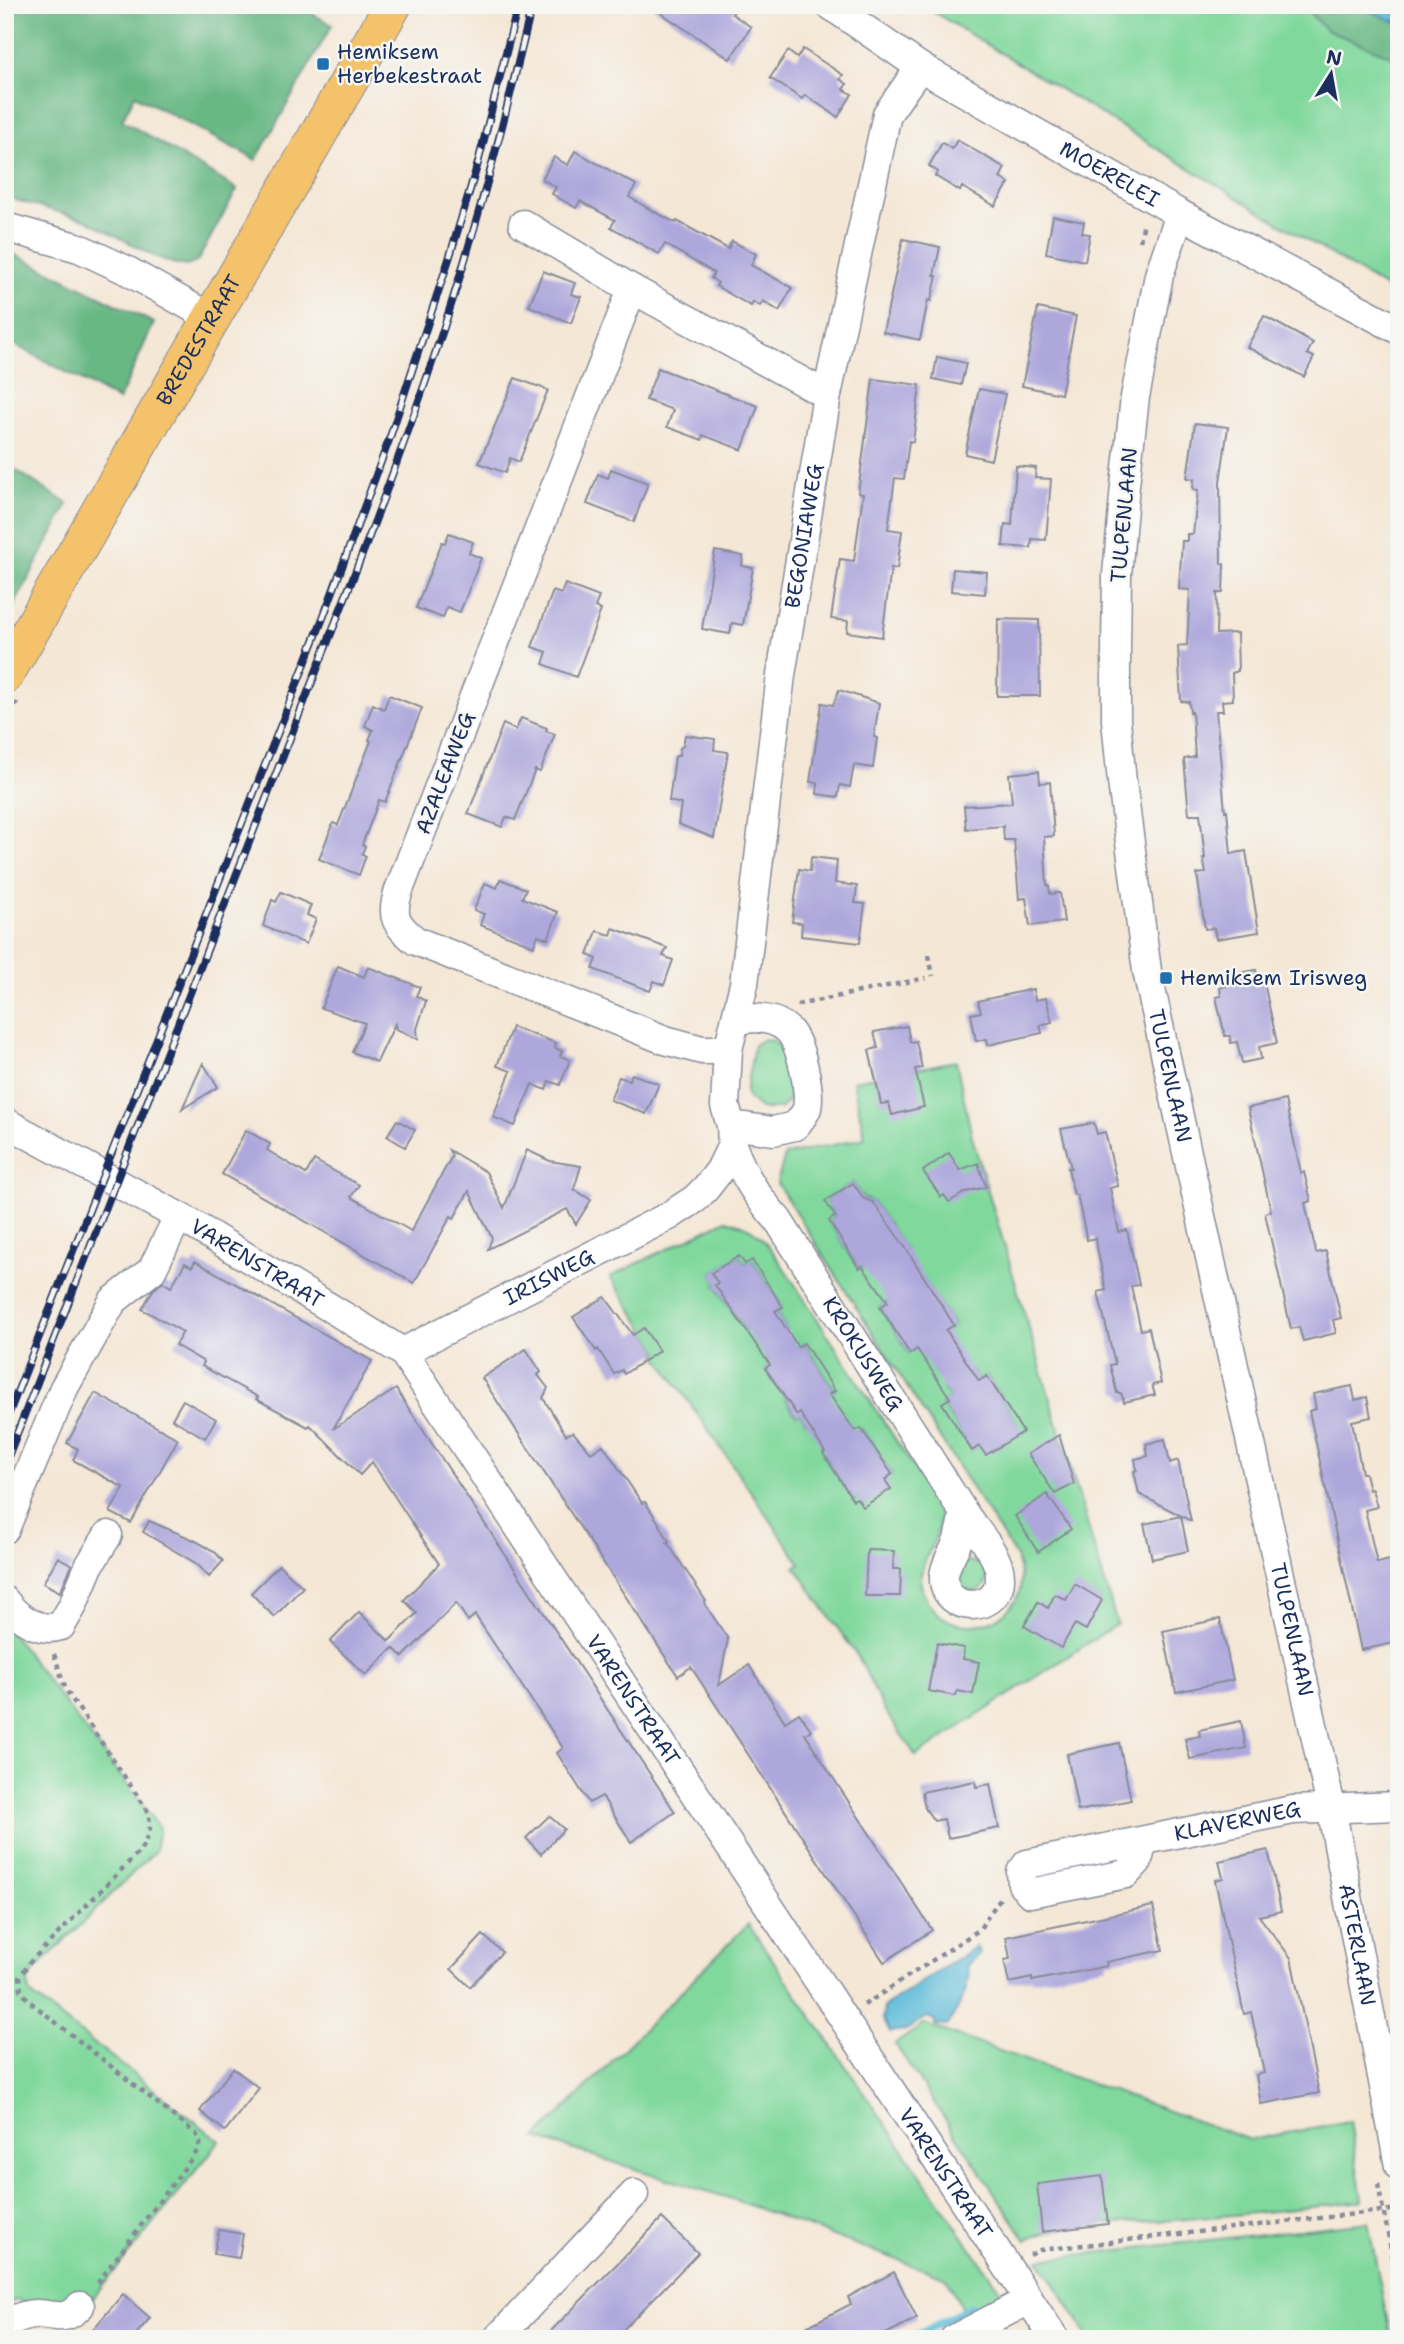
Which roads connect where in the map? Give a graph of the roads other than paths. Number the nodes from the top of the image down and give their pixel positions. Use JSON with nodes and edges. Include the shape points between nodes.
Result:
{"nodes":[{"id":1,"x":393,"y":5,"type":"edge"},
{"id":2,"x":830,"y":5,"type":"edge"},
{"id":3,"x":920,"y":67,"type":"junction"},
{"id":4,"x":1180,"y":214,"type":"junction"},
{"id":5,"x":523,"y":224,"type":"dead end"},
{"id":6,"x":5,"y":228,"type":"edge"},
{"id":7,"x":632,"y":289,"type":"junction"},
{"id":8,"x":213,"y":319,"type":"junction"},
{"id":9,"x":1399,"y":330,"type":"edge"},
{"id":10,"x":827,"y":395,"type":"junction"},
{"id":11,"x":5,"y":676,"type":"edge"},
{"id":12,"x":736,"y":1020,"type":"junction"},
{"id":13,"x":728,"y":1050,"type":"junction"},
{"id":14,"x":5,"y":1122,"type":"edge"},
{"id":15,"x":732,"y":1135,"type":"junction"},
{"id":16,"x":758,"y":1197,"type":"junction"},
{"id":17,"x":695,"y":1199,"type":"junction"},
{"id":18,"x":178,"y":1217,"type":"junction"},
{"id":19,"x":403,"y":1352,"type":"junction"},
{"id":20,"x":964,"y":1513,"type":"dead end"},
{"id":21,"x":5,"y":1529,"type":"edge"},
{"id":22,"x":108,"y":1535,"type":"dead end"},
{"id":23,"x":5,"y":1601,"type":"edge"},
{"id":24,"x":1399,"y":1806,"type":"edge"},
{"id":25,"x":1331,"y":1807,"type":"junction"},
{"id":26,"x":1143,"y":1841,"type":"dead end"},
{"id":27,"x":1399,"y":2166,"type":"edge"},
{"id":28,"x":634,"y":2194,"type":"dead end"},
{"id":29,"x":1029,"y":2300,"type":"junction"},
{"id":30,"x":80,"y":2306,"type":"road end"},
{"id":31,"x":5,"y":2325,"type":"edge"},
{"id":32,"x":497,"y":2339,"type":"edge"},
{"id":33,"x":954,"y":2339,"type":"edge"},
{"id":34,"x":1055,"y":2339,"type":"edge"}],
"edges":[{"from":1,"to":8,"type":"main road","name":"BREDESTRAAT"},
{"from":2,"to":3,"type":"street","name":"MOERELEI"},
{"from":3,"to":4,"type":"street","name":"MOERELEI"},
{"from":3,"to":10,"type":"street","name":"BEGONIAWEG","via":[[887,114]]},
{"from":4,"to":9,"type":"street","name":"MOERELEI"},
{"from":4,"to":25,"type":"street","name":"TULPENLAAN","via":[[1159,275],[1135,397],[1117,575],[1116,720],[1147,971]]},
{"from":5,"to":7,"type":"street"},
{"from":6,"to":8,"type":"street","via":[[79,248]]},
{"from":7,"to":10,"type":"street"},
{"from":7,"to":13,"type":"street","name":"AZALEAWEG","via":[[394,905],[401,929],[416,941],[665,1040],[702,1050]]},
{"from":8,"to":11,"type":"main road","name":"BREDESTRAAT"},
{"from":10,"to":12,"type":"street","name":"BEGONIAWEG","via":[[781,675]]},
{"from":12,"to":13,"type":"street"},
{"from":12,"to":15,"type":"street","via":[[752,1017],[788,1030],[797,1045],[808,1093],[806,1111],[795,1126]]},
{"from":13,"to":15,"type":"street","via":[[725,1106]]},
{"from":14,"to":18,"type":"street","name":"VARENSTRAAT"},
{"from":15,"to":16,"type":"street","via":[[742,1173]]},
{"from":15,"to":17,"type":"street","name":"IRISWEG","via":[[719,1170]]},
{"from":16,"to":17,"type":"street","name":"IRISWEG","via":[[713,1193]]},
{"from":16,"to":20,"type":"street","name":"KROKUSWEG","via":[[778,1220]]},
{"from":17,"to":19,"type":"street","name":"IRISWEG"},
{"from":18,"to":19,"type":"street","name":"VARENSTRAAT"},
{"from":18,"to":21,"type":"street","via":[[152,1270],[113,1301],[88,1344],[64,1388]]},
{"from":19,"to":29,"type":"street","name":"VARENSTRAAT"},
{"from":22,"to":23,"type":"street","via":[[61,1626],[50,1629],[28,1622]]},
{"from":24,"to":25,"type":"street","name":"KLAVERWEG"},
{"from":25,"to":26,"type":"street","name":"KLAVERWEG","via":[[1293,1810]]},
{"from":25,"to":27,"type":"street","name":"ASTERLAAN"},
{"from":28,"to":32,"type":"street"},
{"from":29,"to":33,"type":"street"},
{"from":29,"to":34,"type":"street","name":"VARENSTRAAT"},
{"from":30,"to":31,"type":"street","via":[[71,2315],[35,2313]]}]}
